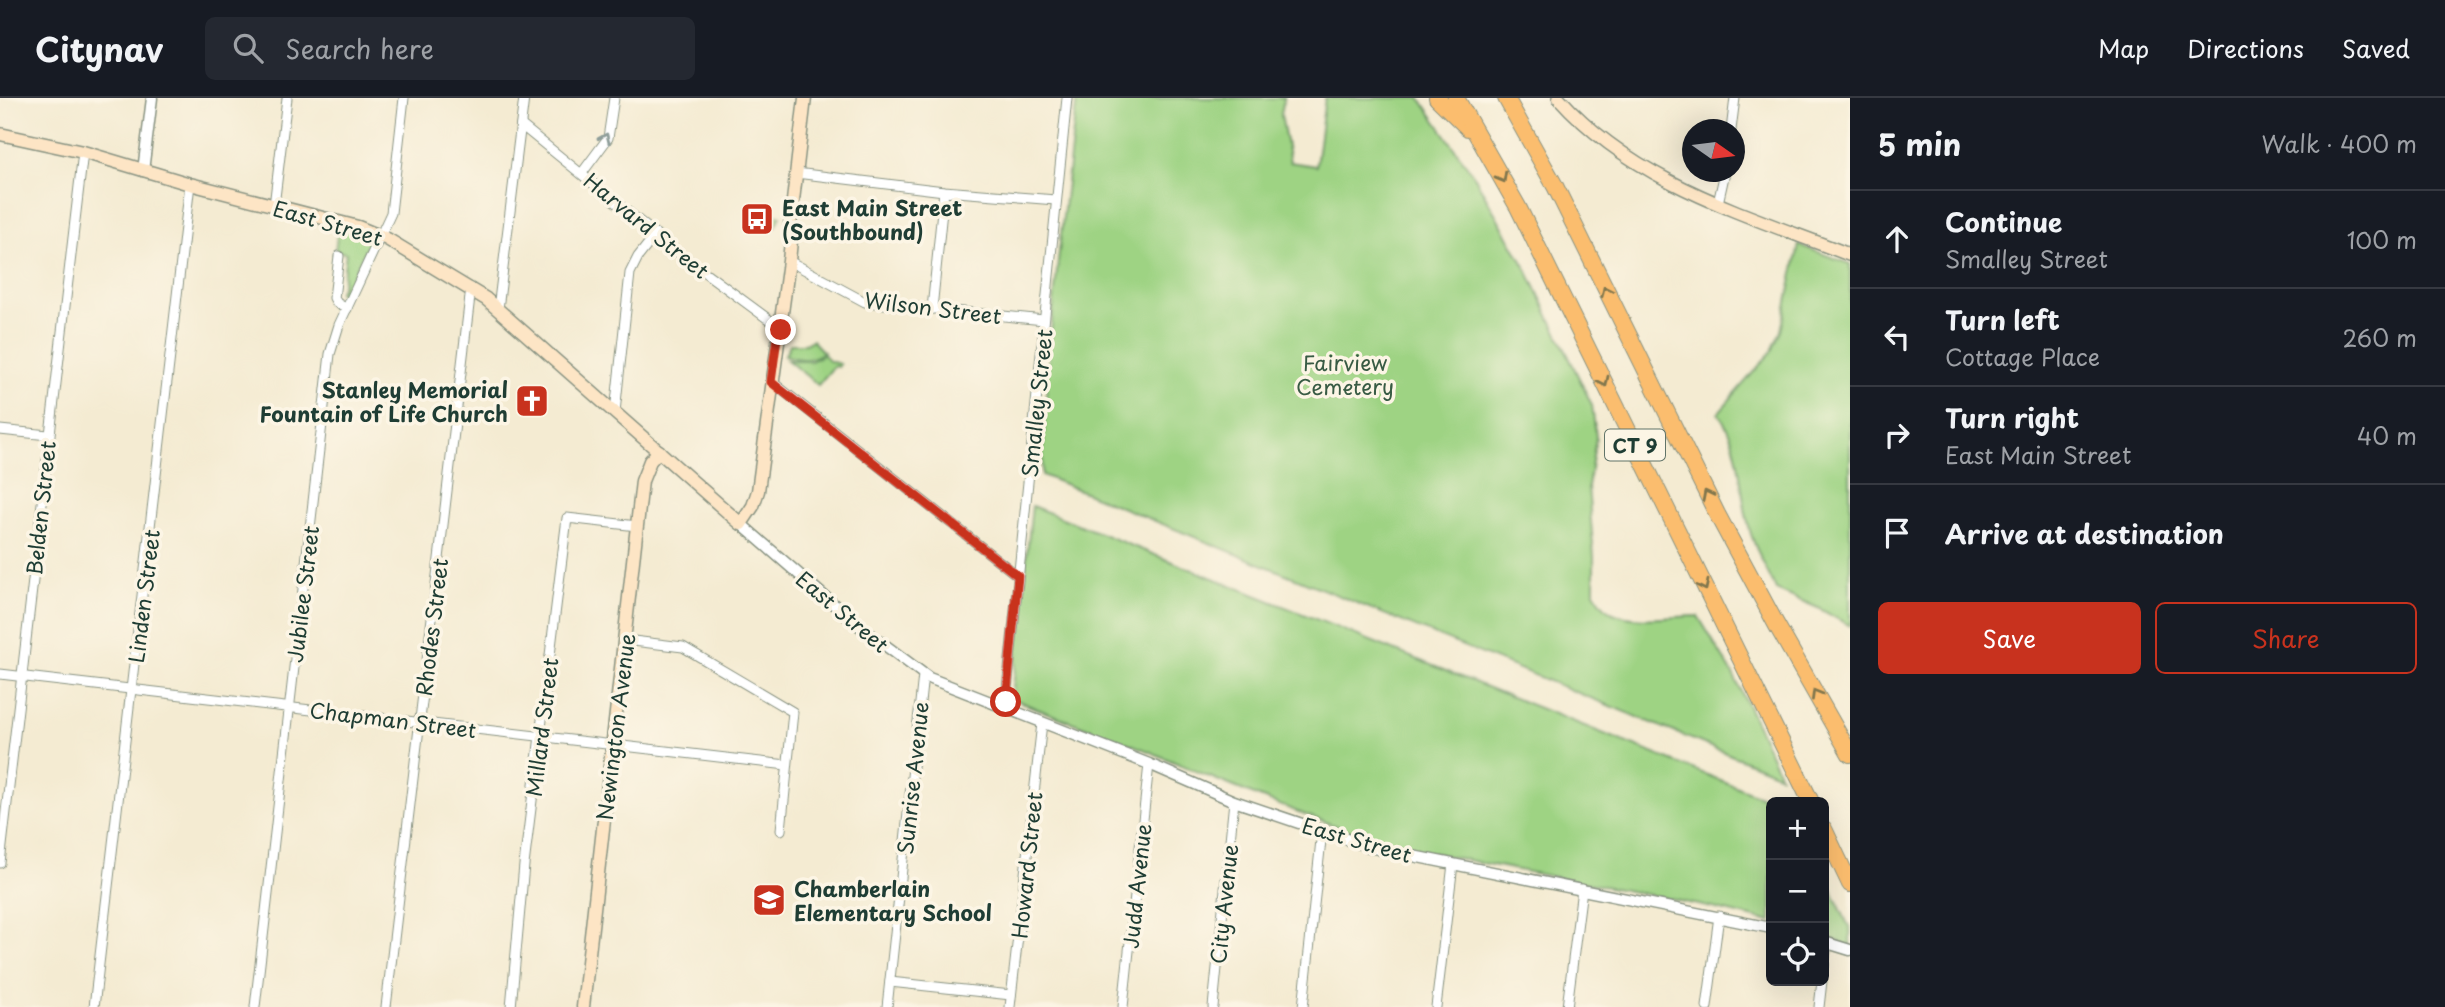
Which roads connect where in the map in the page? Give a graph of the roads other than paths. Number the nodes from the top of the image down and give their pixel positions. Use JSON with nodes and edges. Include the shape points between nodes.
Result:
{"nodes":[{"id":1,"x":152,"y":98,"type":"edge"},
{"id":2,"x":287,"y":98,"type":"edge"},
{"id":3,"x":404,"y":98,"type":"edge"},
{"id":4,"x":524,"y":98,"type":"edge"},
{"id":5,"x":614,"y":98,"type":"edge"},
{"id":6,"x":805,"y":98,"type":"edge"},
{"id":7,"x":1067,"y":98,"type":"edge"},
{"id":8,"x":1437,"y":98,"type":"edge"},
{"id":9,"x":1456,"y":98,"type":"edge"},
{"id":10,"x":1506,"y":98,"type":"edge"},
{"id":11,"x":1559,"y":98,"type":"edge"},
{"id":12,"x":1735,"y":98,"type":"edge"},
{"id":13,"x":1732,"y":119,"type":"edge"},
{"id":14,"x":521,"y":125,"type":"junction"},
{"id":15,"x":0,"y":134,"type":"edge"},
{"id":16,"x":1479,"y":137,"type":"junction"},
{"id":17,"x":83,"y":152,"type":"junction"},
{"id":18,"x":143,"y":171,"type":"junction"},
{"id":19,"x":582,"y":173,"type":"junction"},
{"id":20,"x":796,"y":173,"type":"junction"},
{"id":21,"x":1723,"y":182,"type":"edge"},
{"id":22,"x":190,"y":184,"type":"junction"},
{"id":23,"x":944,"y":191,"type":"junction"},
{"id":24,"x":1056,"y":200,"type":"junction"},
{"id":25,"x":1718,"y":203,"type":"junction"},
{"id":26,"x":274,"y":206,"type":"junction"},
{"id":27,"x":656,"y":234,"type":"junction"},
{"id":28,"x":789,"y":235,"type":"junction"},
{"id":29,"x":381,"y":236,"type":"junction"},
{"id":30,"x":1850,"y":254,"type":"edge"},
{"id":31,"x":339,"y":256,"type":"dead end"},
{"id":32,"x":789,"y":261,"type":"junction"},
{"id":33,"x":471,"y":288,"type":"junction"},
{"id":34,"x":347,"y":309,"type":"junction"},
{"id":35,"x":498,"y":309,"type":"junction"},
{"id":36,"x":932,"y":309,"type":"junction"},
{"id":37,"x":1044,"y":320,"type":"junction"},
{"id":38,"x":775,"y":324,"type":"junction"},
{"id":39,"x":777,"y":338,"type":"junction"},
{"id":40,"x":771,"y":382,"type":"junction"},
{"id":41,"x":615,"y":412,"type":"junction"},
{"id":42,"x":0,"y":430,"type":"edge"},
{"id":43,"x":48,"y":435,"type":"junction"},
{"id":44,"x":659,"y":451,"type":"junction"},
{"id":45,"x":741,"y":524,"type":"junction"},
{"id":46,"x":637,"y":526,"type":"junction"},
{"id":47,"x":1018,"y":576,"type":"junction"},
{"id":48,"x":625,"y":640,"type":"junction"},
{"id":49,"x":0,"y":674,"type":"edge"},
{"id":50,"x":923,"y":675,"type":"junction"},
{"id":51,"x":21,"y":676,"type":"junction"},
{"id":52,"x":132,"y":688,"type":"junction"},
{"id":53,"x":288,"y":707,"type":"junction"},
{"id":54,"x":1004,"y":709,"type":"junction"},
{"id":55,"x":420,"y":723,"type":"junction"},
{"id":56,"x":1042,"y":723,"type":"junction"},
{"id":57,"x":540,"y":736,"type":"junction"},
{"id":58,"x":612,"y":745,"type":"junction"},
{"id":59,"x":1850,"y":754,"type":"edge"},
{"id":60,"x":1149,"y":764,"type":"junction"},
{"id":61,"x":787,"y":765,"type":"junction"},
{"id":62,"x":1808,"y":797,"type":"edge"},
{"id":63,"x":1234,"y":801,"type":"junction"},
{"id":64,"x":781,"y":830,"type":"dead end"},
{"id":65,"x":1322,"y":831,"type":"junction"},
{"id":66,"x":1829,"y":840,"type":"edge"},
{"id":67,"x":0,"y":863,"type":"edge"},
{"id":68,"x":1453,"y":864,"type":"junction"},
{"id":69,"x":1850,"y":884,"type":"edge"},
{"id":70,"x":1582,"y":889,"type":"junction"},
{"id":71,"x":1719,"y":916,"type":"junction"},
{"id":72,"x":1766,"y":927,"type":"edge"},
{"id":73,"x":1829,"y":943,"type":"edge"},
{"id":74,"x":1850,"y":950,"type":"edge"},
{"id":75,"x":890,"y":982,"type":"junction"},
{"id":76,"x":1821,"y":986,"type":"edge"},
{"id":77,"x":1011,"y":995,"type":"junction"},
{"id":78,"x":94,"y":1007,"type":"edge"},
{"id":79,"x":258,"y":1007,"type":"edge"},
{"id":80,"x":386,"y":1007,"type":"edge"},
{"id":81,"x":511,"y":1007,"type":"edge"},
{"id":82,"x":583,"y":1007,"type":"edge"},
{"id":83,"x":887,"y":1007,"type":"edge"},
{"id":84,"x":1010,"y":1007,"type":"edge"},
{"id":85,"x":1123,"y":1007,"type":"edge"},
{"id":86,"x":1213,"y":1007,"type":"edge"},
{"id":87,"x":1303,"y":1007,"type":"edge"},
{"id":88,"x":1436,"y":1007,"type":"edge"},
{"id":89,"x":1567,"y":1007,"type":"edge"},
{"id":90,"x":1707,"y":1007,"type":"edge"},
{"id":91,"x":1819,"y":1007,"type":"edge"}],
"edges":[{"from":1,"to":18,"type":"street"},
{"from":2,"to":26,"type":"street"},
{"from":3,"to":29,"type":"street","name":"Jubilee Street","via":[[393,203]]},
{"from":4,"to":14,"type":"street"},
{"from":19,"to":5,"type":"street","one_way":true,"via":[[608,138]]},
{"from":6,"to":20,"type":"main road"},
{"from":7,"to":24,"type":"street","name":"Smalley Street"},
{"from":8,"to":16,"type":"highway"},
{"from":9,"to":16,"type":"highway","number":"CT 9"},
{"from":59,"to":10,"type":"highway","number":"CT 9","one_way":true,"via":[[1717,514],[1549,175]]},
{"from":11,"to":25,"type":"main road","via":[[1623,155]]},
{"from":12,"to":13,"type":"street"},
{"from":14,"to":19,"type":"street","name":"Harvard Street"},
{"from":14,"to":35,"type":"street"},
{"from":15,"to":17,"type":"main road","name":"East Street"},
{"from":16,"to":62,"type":"highway","number":"CT 9","one_way":true,"via":[[1518,207]]},
{"from":17,"to":18,"type":"main road","name":"East Street"},
{"from":17,"to":43,"type":"street","name":"Belden Street"},
{"from":18,"to":22,"type":"main road","name":"East Street"},
{"from":19,"to":27,"type":"street","name":"Harvard Street"},
{"from":20,"to":23,"type":"street"},
{"from":20,"to":28,"type":"main road"},
{"from":21,"to":25,"type":"street"},
{"from":22,"to":26,"type":"main road","name":"East Street"},
{"from":22,"to":52,"type":"street","name":"Linden Street"},
{"from":23,"to":24,"type":"street"},
{"from":23,"to":36,"type":"street"},
{"from":24,"to":37,"type":"street","name":"Smalley Street"},
{"from":25,"to":30,"type":"main road"},
{"from":26,"to":29,"type":"main road","name":"East Street"},
{"from":27,"to":38,"type":"street","name":"Harvard Street"},
{"from":27,"to":41,"type":"street","via":[[630,273]]},
{"from":28,"to":32,"type":"main road"},
{"from":28,"to":38,"type":"main road"},
{"from":29,"to":33,"type":"main road","name":"East Street"},
{"from":29,"to":34,"type":"street","name":"Jubilee Street"},
{"from":31,"to":34,"type":"street","via":[[334,298]]},
{"from":32,"to":36,"type":"street","name":"Wilson Street","via":[[865,302]]},
{"from":32,"to":39,"type":"main road"},
{"from":33,"to":35,"type":"main road","name":"East Street"},
{"from":33,"to":55,"type":"street","name":"Rhodes Street"},
{"from":34,"to":53,"type":"street","name":"Jubilee Street","via":[[330,354]]},
{"from":35,"to":41,"type":"main road","name":"East Street"},
{"from":36,"to":37,"type":"street","name":"Wilson Street"},
{"from":37,"to":47,"type":"street","name":"Smalley Street"},
{"from":38,"to":39,"type":"main road"},
{"from":39,"to":40,"type":"main road"},
{"from":40,"to":45,"type":"main road","via":[[757,497]]},
{"from":40,"to":47,"type":"street"},
{"from":41,"to":44,"type":"main road","name":"East Street"},
{"from":42,"to":43,"type":"street"},
{"from":43,"to":51,"type":"street","name":"Belden Street"},
{"from":44,"to":45,"type":"main road","name":"East Street"},
{"from":44,"to":46,"type":"main road","name":"Newington Avenue","via":[[644,472]]},
{"from":45,"to":50,"type":"street","name":"East Street"},
{"from":46,"to":48,"type":"main road","name":"Newington Avenue"},
{"from":46,"to":57,"type":"street","name":"Millard Street","via":[[567,518]]},
{"from":47,"to":54,"type":"street","name":"Smalley Street"},
{"from":48,"to":58,"type":"main road","name":"Newington Avenue"},
{"from":48,"to":61,"type":"street","via":[[683,647],[793,712]]},
{"from":49,"to":51,"type":"street","name":"Chapman Street"},
{"from":50,"to":54,"type":"street","name":"East Street"},
{"from":50,"to":75,"type":"street","name":"Sunrise Avenue"},
{"from":51,"to":52,"type":"street","name":"Chapman Street"},
{"from":51,"to":67,"type":"street","name":"Belden Street"},
{"from":52,"to":53,"type":"street","name":"Chapman Street"},
{"from":52,"to":78,"type":"street","name":"Linden Street"},
{"from":53,"to":55,"type":"street","name":"Chapman Street"},
{"from":53,"to":79,"type":"street","name":"Jubilee Street"},
{"from":54,"to":56,"type":"street","name":"East Street"},
{"from":55,"to":57,"type":"street","name":"Chapman Street"},
{"from":55,"to":80,"type":"street","name":"Rhodes Street"},
{"from":56,"to":60,"type":"street","name":"East Street"},
{"from":56,"to":77,"type":"street","name":"Howard Street"},
{"from":57,"to":58,"type":"street","name":"Chapman Street"},
{"from":57,"to":81,"type":"street","name":"Millard Street"},
{"from":58,"to":61,"type":"street","name":"Chapman Street"},
{"from":58,"to":82,"type":"main road","name":"Newington Avenue"},
{"from":60,"to":63,"type":"street","name":"East Street"},
{"from":60,"to":85,"type":"street","name":"Judd Avenue"},
{"from":61,"to":64,"type":"street"},
{"from":63,"to":65,"type":"street","name":"East Street"},
{"from":63,"to":86,"type":"street","name":"City Avenue"},
{"from":65,"to":68,"type":"street","name":"East Street","via":[[1373,848]]},
{"from":65,"to":87,"type":"street"},
{"from":66,"to":69,"type":"highway"},
{"from":68,"to":70,"type":"street","name":"East Street"},
{"from":68,"to":88,"type":"street"},
{"from":70,"to":71,"type":"street","name":"East Street"},
{"from":70,"to":89,"type":"street"},
{"from":71,"to":72,"type":"street","name":"East Street"},
{"from":71,"to":90,"type":"street"},
{"from":73,"to":74,"type":"street"},
{"from":75,"to":77,"type":"street"},
{"from":75,"to":83,"type":"street","name":"Sunrise Avenue"},
{"from":76,"to":91,"type":"street"},
{"from":77,"to":84,"type":"street","name":"Howard Street"}]}
